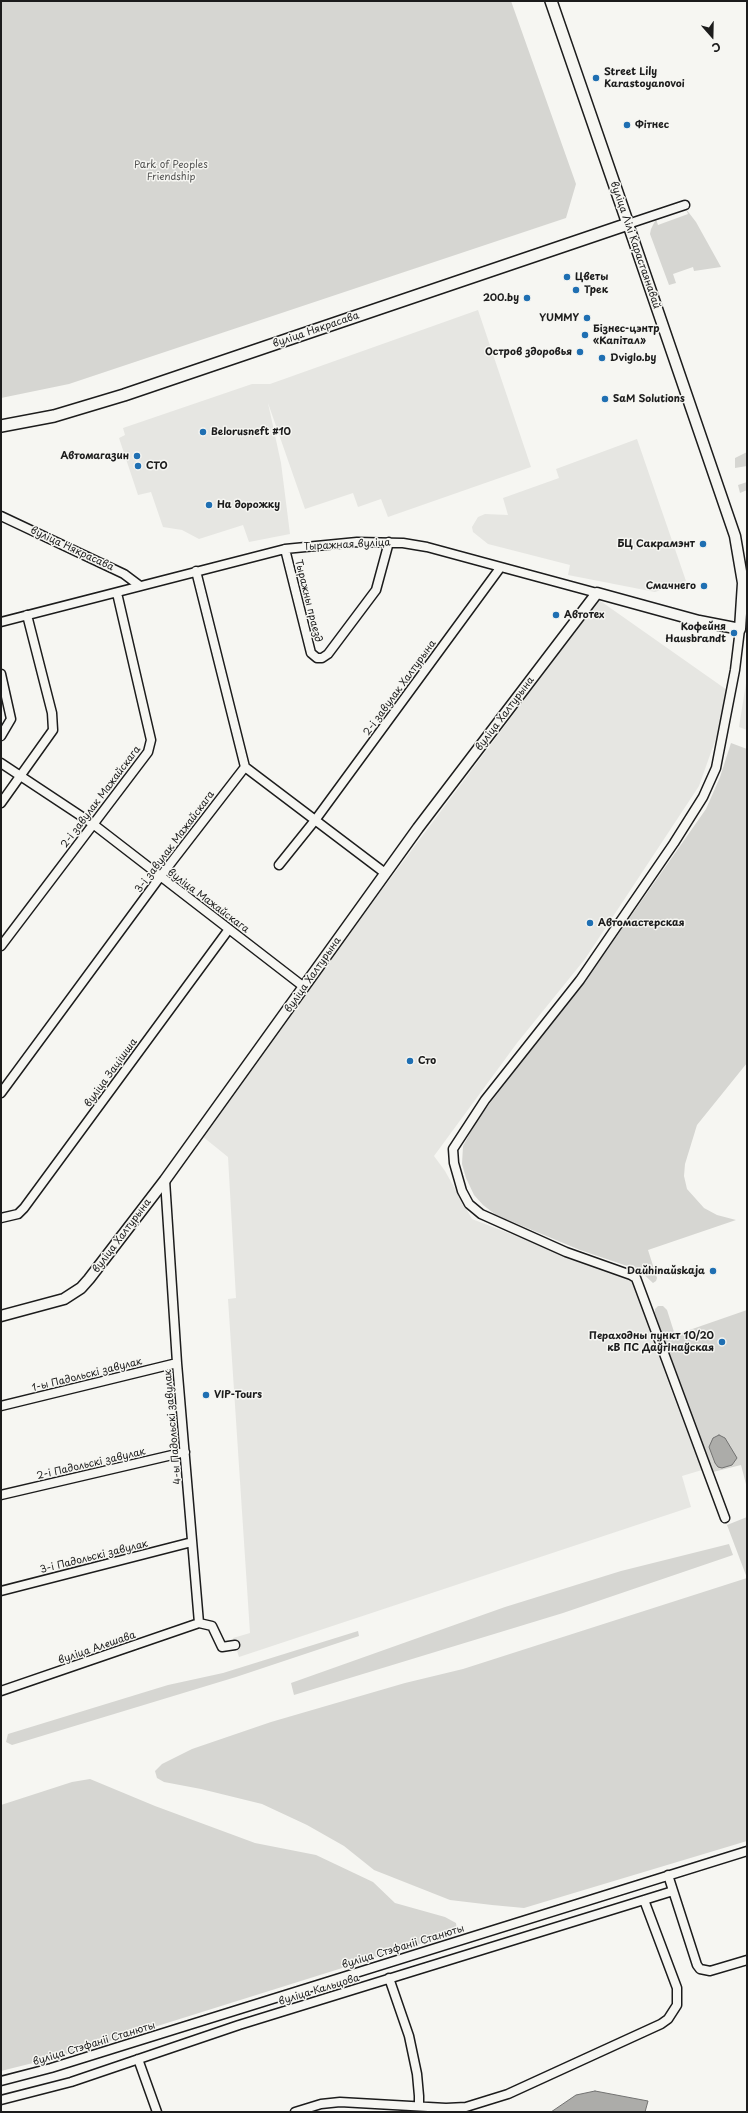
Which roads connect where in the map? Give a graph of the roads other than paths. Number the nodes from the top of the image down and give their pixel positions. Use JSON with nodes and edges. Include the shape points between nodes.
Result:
{"nodes":[{"id":1,"x":551,"y":1,"type":"edge"},
{"id":2,"x":685,"y":205,"type":"dead end"},
{"id":3,"x":628,"y":224,"type":"junction"},
{"id":4,"x":1,"y":426,"type":"edge"},
{"id":5,"x":1,"y":516,"type":"edge"},
{"id":6,"x":389,"y":542,"type":"junction"},
{"id":7,"x":285,"y":549,"type":"junction"},
{"id":8,"x":500,"y":568,"type":"junction"},
{"id":9,"x":196,"y":571,"type":"junction"},
{"id":10,"x":140,"y":586,"type":"junction"},
{"id":11,"x":117,"y":593,"type":"junction"},
{"id":12,"x":597,"y":594,"type":"junction"},
{"id":13,"x":27,"y":615,"type":"junction"},
{"id":14,"x":1,"y":622,"type":"edge"},
{"id":15,"x":740,"y":629,"type":"junction"},
{"id":16,"x":1,"y":674,"type":"edge"},
{"id":17,"x":1,"y":736,"type":"edge"},
{"id":18,"x":1,"y":763,"type":"edge"},
{"id":19,"x":245,"y":767,"type":"junction"},
{"id":20,"x":20,"y":777,"type":"junction"},
{"id":21,"x":1,"y":803,"type":"edge"},
{"id":22,"x":316,"y":819,"type":"junction"},
{"id":23,"x":93,"y":824,"type":"junction"},
{"id":24,"x":278,"y":865,"type":"dead end"},
{"id":25,"x":385,"y":873,"type":"junction"},
{"id":26,"x":160,"y":877,"type":"junction"},
{"id":27,"x":229,"y":929,"type":"junction"},
{"id":28,"x":1,"y":946,"type":"edge"},
{"id":29,"x":304,"y":987,"type":"junction"},
{"id":30,"x":1,"y":1093,"type":"edge"},
{"id":31,"x":165,"y":1180,"type":"junction"},
{"id":32,"x":1,"y":1218,"type":"edge"},
{"id":33,"x":1,"y":1316,"type":"edge"},
{"id":34,"x":177,"y":1363,"type":"junction"},
{"id":35,"x":1,"y":1406,"type":"edge"},
{"id":36,"x":185,"y":1452,"type":"junction"},
{"id":37,"x":1,"y":1495,"type":"edge"},
{"id":38,"x":725,"y":1518,"type":"dead end"},
{"id":39,"x":192,"y":1542,"type":"junction"},
{"id":40,"x":1,"y":1591,"type":"edge"},
{"id":41,"x":200,"y":1623,"type":"junction"},
{"id":42,"x":235,"y":1645,"type":"dead end"},
{"id":43,"x":1,"y":1692,"type":"edge"},
{"id":44,"x":747,"y":1851,"type":"edge"},
{"id":45,"x":668,"y":1875,"type":"junction"},
{"id":46,"x":673,"y":1891,"type":"junction"},
{"id":47,"x":644,"y":1900,"type":"junction"},
{"id":48,"x":747,"y":1960,"type":"edge"},
{"id":49,"x":389,"y":1978,"type":"junction"},
{"id":50,"x":138,"y":2059,"type":"junction"},
{"id":51,"x":1,"y":2081,"type":"edge"},
{"id":52,"x":1,"y":2100,"type":"edge"},
{"id":53,"x":419,"y":2106,"type":"junction"},
{"id":54,"x":157,"y":2112,"type":"edge"},
{"id":55,"x":295,"y":2112,"type":"edge"}],
"edges":[{"from":1,"to":3,"type":"main road","name":"вуліца Лілі Карастаянавай"},
{"from":2,"to":3,"type":"street"},
{"from":3,"to":4,"type":"main road","name":"вуліца Някрасава","via":[[112,400],[54,416]]},
{"from":3,"to":15,"type":"street","name":"вуліца Лілі Карастаянавай","via":[[735,536],[743,583]]},
{"from":5,"to":10,"type":"street","name":"вуліца Някрасава","via":[[124,574]]},
{"from":6,"to":7,"type":"street","name":"Тыражная вуліца","via":[[357,542]]},
{"from":6,"to":7,"type":"street","name":"Тыражны праезд","via":[[376,590],[328,654],[322,658],[316,658],[311,653]]},
{"from":6,"to":8,"type":"street","name":"Тыражная вуліца","via":[[427,547]]},
{"from":7,"to":9,"type":"street","name":"Тыражная вуліца"},
{"from":8,"to":12,"type":"street","name":"Тыражная вуліца"},
{"from":8,"to":22,"type":"street","name":"2-і завулак Халтурына"},
{"from":9,"to":10,"type":"street","name":"Тыражная вуліца"},
{"from":9,"to":19,"type":"street"},
{"from":10,"to":11,"type":"street","name":"Тыражная вуліца"},
{"from":11,"to":13,"type":"street","name":"Тыражная вуліца"},
{"from":11,"to":23,"type":"street","name":"2-і завулак Мажайскага","via":[[151,740],[148,752]]},
{"from":12,"to":15,"type":"street","name":"Тыражная вуліца"},
{"from":12,"to":25,"type":"street","name":"вуліца Халтурына"},
{"from":13,"to":14,"type":"street","name":"Тыражная вуліца"},
{"from":13,"to":20,"type":"street","via":[[54,721],[53,730]]},
{"from":15,"to":38,"type":"street","via":[[735,670],[716,768],[703,797],[580,980],[486,1100],[453,1149],[462,1191],[469,1204],[481,1214],[566,1252],[636,1278]]},
{"from":16,"to":17,"type":"street","via":[[11,719]]},
{"from":18,"to":20,"type":"street","name":"вуліца Мажайскага"},
{"from":19,"to":22,"type":"street"},
{"from":19,"to":26,"type":"street","name":"3-і завулак Мажайскага"},
{"from":20,"to":21,"type":"street"},
{"from":20,"to":23,"type":"street","name":"вуліца Мажайскага"},
{"from":22,"to":24,"type":"street","name":"2-і завулак Халтурына"},
{"from":22,"to":25,"type":"street"},
{"from":23,"to":26,"type":"street","name":"вуліца Мажайскага"},
{"from":23,"to":28,"type":"street","name":"2-і завулак Мажайскага"},
{"from":25,"to":29,"type":"street","name":"вуліца Халтурына"},
{"from":26,"to":27,"type":"street","name":"вуліца Мажайскага"},
{"from":26,"to":30,"type":"street","name":"3-і завулак Мажайскага"},
{"from":27,"to":29,"type":"street","name":"вуліца Мажайскага"},
{"from":27,"to":32,"type":"street","name":"вуліца Зацішша","via":[[24,1208],[18,1214]]},
{"from":29,"to":31,"type":"street","name":"вуліца Халтурына"},
{"from":31,"to":33,"type":"street","name":"вуліца Халтурына","via":[[81,1288],[57,1302]]},
{"from":31,"to":34,"type":"street","name":"4-ы Падольскі завулак"},
{"from":34,"to":35,"type":"street","name":"1-ы Падольскі завулак"},
{"from":34,"to":36,"type":"street","name":"4-ы Падольскі завулак"},
{"from":36,"to":37,"type":"street","name":"2-і Падольскі завулак"},
{"from":36,"to":39,"type":"street","name":"4-ы Падольскі завулак"},
{"from":39,"to":40,"type":"street","name":"3-і Падольскі завулак"},
{"from":39,"to":41,"type":"street","name":"4-ы Падольскі завулак"},
{"from":41,"to":42,"type":"street","via":[[212,1626],[222,1647]]},
{"from":41,"to":43,"type":"street","name":"вуліца Алешава"},
{"from":44,"to":45,"type":"street","name":"вуліца Стэфаніі Станюты"},
{"from":45,"to":46,"type":"street"},
{"from":45,"to":51,"type":"street","name":"вуліца Стэфаніі Станюты","via":[[66,2064]]},
{"from":46,"to":47,"type":"street","name":"вуліца Кальцова"},
{"from":46,"to":48,"type":"street","via":[[700,1969],[710,1972]]},
{"from":47,"to":49,"type":"street","name":"вуліца Кальцова"},
{"from":47,"to":53,"type":"street","via":[[677,1988],[677,2005],[668,2019],[651,2030],[488,2102],[466,2107]]},
{"from":49,"to":50,"type":"street","name":"вуліца Кальцова"},
{"from":49,"to":53,"type":"street","via":[[409,2036],[417,2074]]},
{"from":50,"to":52,"type":"street","name":"вуліца Кальцова","via":[[71,2082]]},
{"from":50,"to":54,"type":"street"},
{"from":53,"to":55,"type":"street","via":[[340,2102],[321,2104]]}]}
